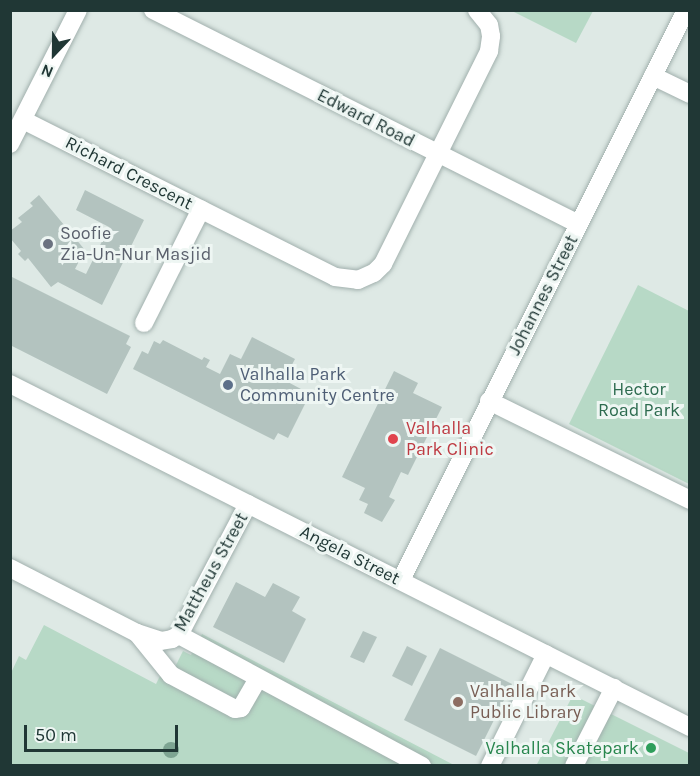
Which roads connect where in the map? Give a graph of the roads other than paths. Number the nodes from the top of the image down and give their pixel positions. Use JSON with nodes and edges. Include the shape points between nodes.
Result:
{"nodes":[{"id":1,"x":78,"y":10,"type":"edge"},
{"id":2,"x":153,"y":10,"type":"edge"},
{"id":3,"x":477,"y":10,"type":"edge"},
{"id":4,"x":686,"y":10,"type":"edge"},
{"id":5,"x":653,"y":76,"type":"junction"},
{"id":6,"x":690,"y":94,"type":"edge"},
{"id":7,"x":23,"y":120,"type":"junction"},
{"id":8,"x":10,"y":144,"type":"edge"},
{"id":9,"x":438,"y":154,"type":"junction"},
{"id":10,"x":201,"y":209,"type":"junction"},
{"id":11,"x":578,"y":224,"type":"junction"},
{"id":12,"x":144,"y":323,"type":"dead end"},
{"id":13,"x":10,"y":384,"type":"edge"},
{"id":14,"x":489,"y":401,"type":"junction"},
{"id":15,"x":690,"y":500,"type":"edge"},
{"id":16,"x":248,"y":504,"type":"junction"},
{"id":17,"x":10,"y":568,"type":"edge"},
{"id":18,"x":401,"y":580,"type":"junction"},
{"id":19,"x":137,"y":633,"type":"junction"},
{"id":20,"x":179,"y":635,"type":"junction"},
{"id":21,"x":546,"y":654,"type":"junction"},
{"id":22,"x":258,"y":679,"type":"junction"},
{"id":23,"x":614,"y":688,"type":"junction"},
{"id":24,"x":690,"y":727,"type":"edge"},
{"id":25,"x":422,"y":765,"type":"edge"},
{"id":26,"x":489,"y":765,"type":"edge"},
{"id":27,"x":574,"y":765,"type":"edge"}],
"edges":[{"from":1,"to":7,"type":"street"},
{"from":2,"to":9,"type":"street","name":"Edward Road"},
{"from":3,"to":9,"type":"street","name":"Richard Crescent","via":[[489,25],[489,51]]},
{"from":4,"to":5,"type":"street","name":"Johannes Street"},
{"from":5,"to":6,"type":"street"},
{"from":5,"to":11,"type":"street","name":"Johannes Street"},
{"from":7,"to":8,"type":"street"},
{"from":7,"to":10,"type":"street","name":"Richard Crescent"},
{"from":9,"to":10,"type":"street","name":"Richard Crescent","via":[[383,264],[358,280],[335,277]]},
{"from":9,"to":11,"type":"street","name":"Edward Road"},
{"from":10,"to":12,"type":"street"},
{"from":11,"to":14,"type":"street","name":"Johannes Street"},
{"from":13,"to":16,"type":"street","name":"Angela Street"},
{"from":14,"to":15,"type":"street"},
{"from":14,"to":18,"type":"street","name":"Johannes Street"},
{"from":16,"to":18,"type":"street","name":"Angela Street"},
{"from":16,"to":20,"type":"street","name":"Mattheus Street"},
{"from":17,"to":19,"type":"street","name":"Mattheus Street"},
{"from":18,"to":21,"type":"street","name":"Angela Street"},
{"from":19,"to":20,"type":"street","name":"Mattheus Street","via":[[161,641]]},
{"from":19,"to":22,"type":"street","via":[[171,675],[235,709],[241,708]]},
{"from":20,"to":22,"type":"street"},
{"from":21,"to":23,"type":"street","name":"Angela Street"},
{"from":21,"to":26,"type":"street"},
{"from":22,"to":25,"type":"street"},
{"from":23,"to":24,"type":"street","name":"Angela Street"},
{"from":23,"to":27,"type":"street"}]}
